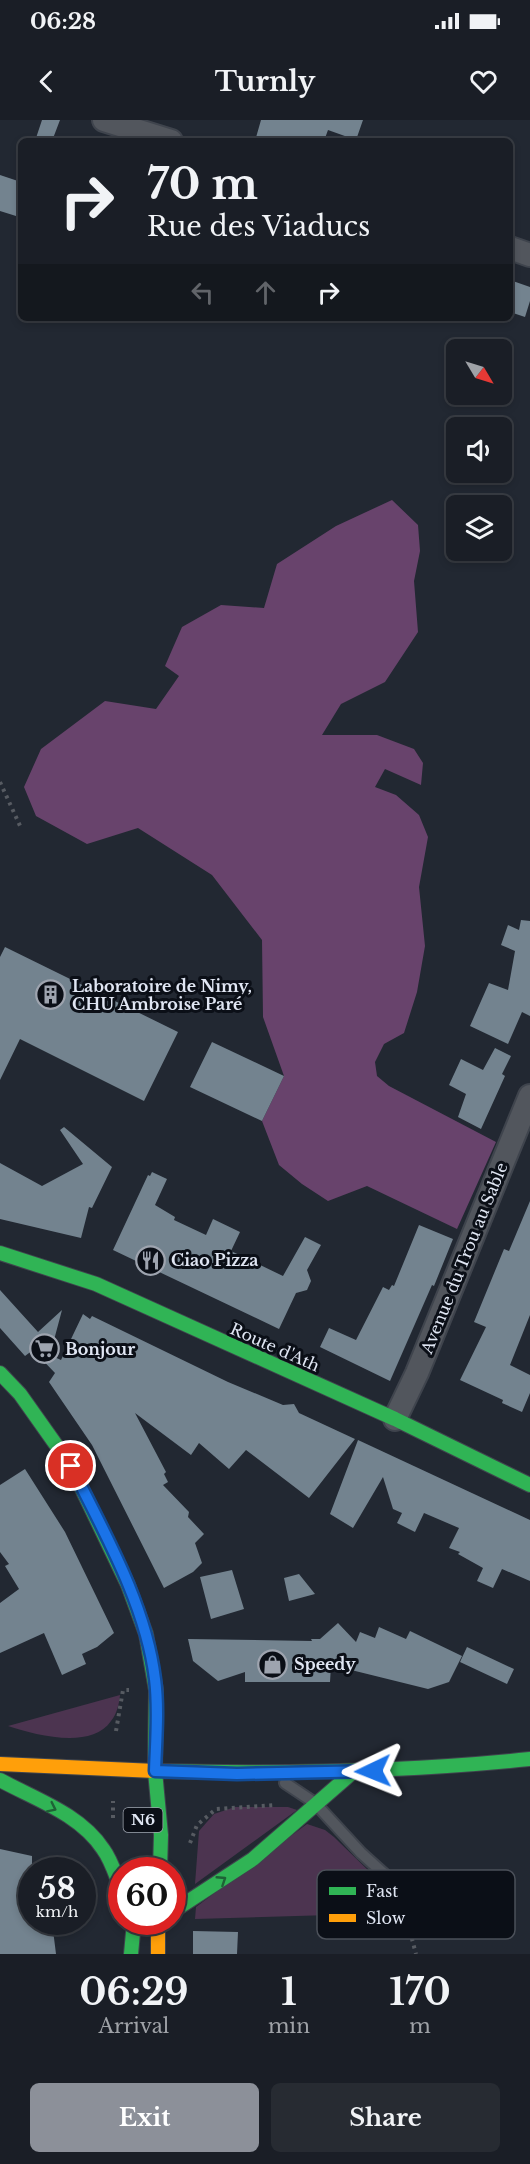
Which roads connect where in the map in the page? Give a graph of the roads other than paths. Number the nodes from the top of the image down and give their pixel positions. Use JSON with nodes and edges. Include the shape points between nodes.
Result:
{"nodes":[{"id":1,"x":104,"y":120,"type":"edge"},
{"id":2,"x":161,"y":138,"type":"edge"},
{"id":3,"x":513,"y":249,"type":"edge"},
{"id":4,"x":530,"y":255,"type":"edge"},
{"id":5,"x":530,"y":1096,"type":"edge"},
{"id":6,"x":0,"y":1253,"type":"edge"},
{"id":7,"x":0,"y":1372,"type":"edge"},
{"id":8,"x":395,"y":1419,"type":"junction"},
{"id":9,"x":530,"y":1485,"type":"edge"},
{"id":10,"x":530,"y":1759,"type":"edge"},
{"id":11,"x":0,"y":1764,"type":"edge"},
{"id":12,"x":155,"y":1771,"type":"junction"},
{"id":13,"x":352,"y":1772,"type":"junction"},
{"id":14,"x":272,"y":1774,"type":"junction"},
{"id":15,"x":0,"y":1780,"type":"edge"},
{"id":16,"x":315,"y":1803,"type":"junction"},
{"id":17,"x":145,"y":1811,"type":"dead end"},
{"id":18,"x":160,"y":1857,"type":"edge"},
{"id":19,"x":108,"y":1860,"type":"edge"},
{"id":20,"x":380,"y":1870,"type":"edge"},
{"id":21,"x":186,"y":1903,"type":"edge"},
{"id":22,"x":133,"y":1935,"type":"edge"},
{"id":23,"x":158,"y":1935,"type":"edge"},
{"id":24,"x":131,"y":1954,"type":"edge"},
{"id":25,"x":158,"y":1954,"type":"edge"}],
"edges":[{"from":1,"to":2,"type":"street"},
{"from":3,"to":4,"type":"street"},
{"from":5,"to":8,"type":"street","name":"Avenue du Trou au Sable"},
{"from":6,"to":8,"type":"main road","name":"Route d'Ath","via":[[96,1284]]},
{"from":7,"to":12,"type":"main road","number":"N6","via":[[71,1466],[128,1585],[146,1634],[156,1680]]},
{"from":8,"to":9,"type":"main road","name":"Route d'Ath"},
{"from":10,"to":13,"type":"main road"},
{"from":11,"to":12,"type":"main road"},
{"from":12,"to":14,"type":"main road"},
{"from":12,"to":17,"type":"main road","number":"N6"},
{"from":12,"to":18,"type":"main road","number":"N6"},
{"from":13,"to":14,"type":"main road"},
{"from":13,"to":16,"type":"main road"},
{"from":14,"to":16,"type":"lane"},
{"from":15,"to":19,"type":"main road","one_way":true,"via":[[72,1818],[90,1832]]},
{"from":16,"to":20,"type":"lane"},
{"from":21,"to":16,"type":"main road","one_way":true,"via":[[253,1859]]},
{"from":22,"to":24,"type":"main road"},
{"from":23,"to":25,"type":"main road"}]}
